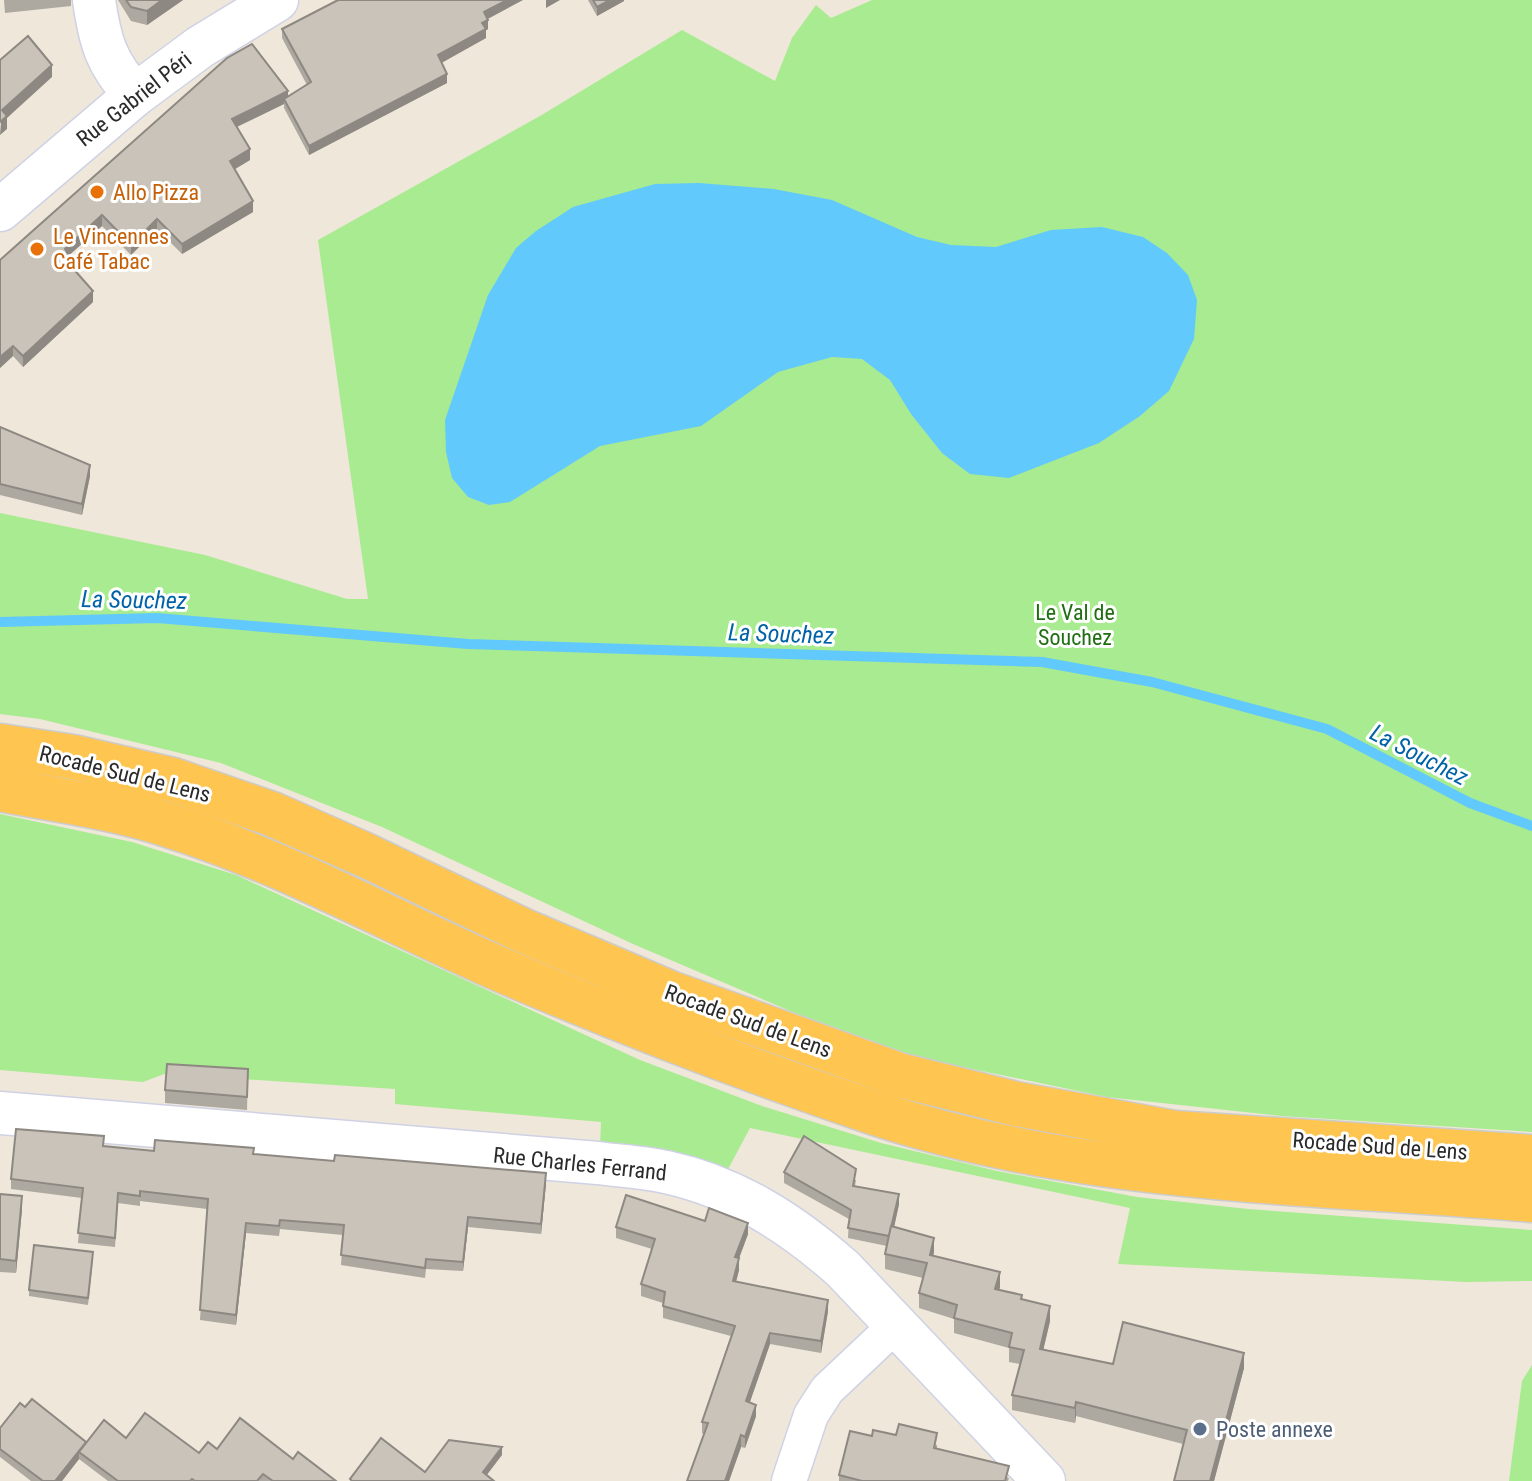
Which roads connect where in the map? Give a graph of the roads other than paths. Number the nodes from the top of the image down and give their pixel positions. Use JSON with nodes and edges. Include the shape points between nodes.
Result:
{"nodes":[{"id":1,"x":94,"y":0,"type":"edge"},
{"id":2,"x":277,"y":0,"type":"edge"},
{"id":3,"x":135,"y":95,"type":"junction"},
{"id":4,"x":0,"y":210,"type":"edge"},
{"id":5,"x":0,"y":746,"type":"edge"},
{"id":6,"x":0,"y":789,"type":"edge"},
{"id":7,"x":0,"y":1113,"type":"edge"},
{"id":8,"x":1532,"y":1157,"type":"edge"},
{"id":9,"x":1532,"y":1200,"type":"edge"},
{"id":10,"x":897,"y":1324,"type":"junction"},
{"id":11,"x":789,"y":1481,"type":"edge"},
{"id":12,"x":1044,"y":1481,"type":"edge"}],
"edges":[{"from":1,"to":3,"type":"street","via":[[108,60]]},
{"from":2,"to":3,"type":"street","name":"Rue Gabriel Péri"},
{"from":3,"to":4,"type":"street","name":"Rue Gabriel Péri"},
{"from":5,"to":8,"type":"highway","name":"Rocade Sud de Lens","via":[[173,780],[272,814],[670,993],[899,1075],[1016,1104],[1175,1133]]},
{"from":6,"to":9,"type":"highway","name":"Rocade Sud de Lens","via":[[163,823],[343,894],[502,970],[658,1035],[875,1113],[993,1146],[1171,1174]]},
{"from":7,"to":10,"type":"street","name":"Rue Charles Ferrand","via":[[665,1171],[721,1188],[767,1211],[810,1240]]},
{"from":10,"to":11,"type":"street","via":[[827,1390],[811,1415]]},
{"from":10,"to":12,"type":"street","name":"Rue Charles Ferrand"}]}
